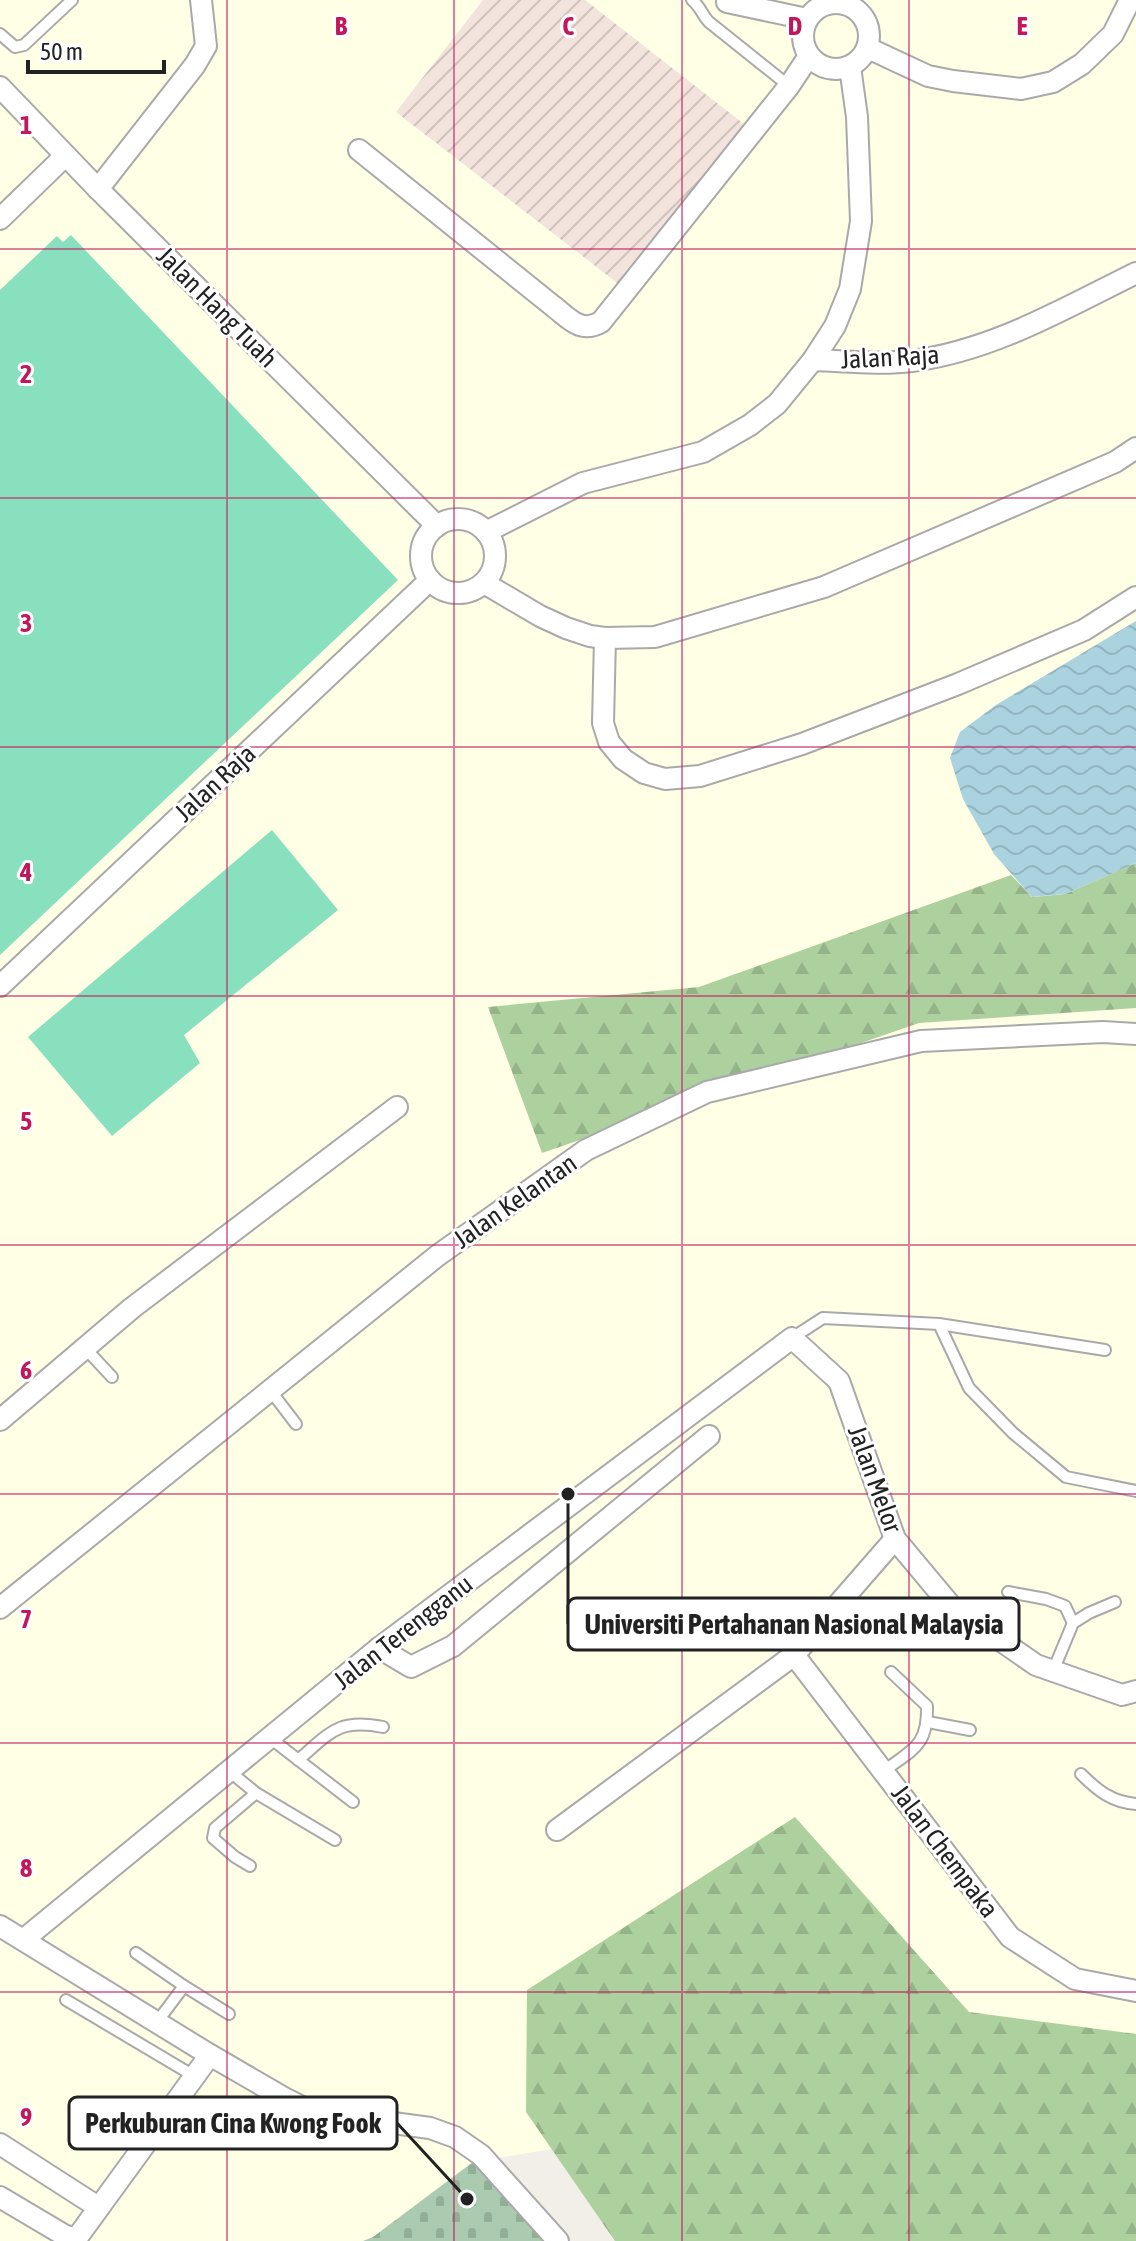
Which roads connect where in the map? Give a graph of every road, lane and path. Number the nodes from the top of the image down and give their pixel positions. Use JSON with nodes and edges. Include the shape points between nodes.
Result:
{"nodes":[{"id":1,"x":72,"y":0,"type":"edge"},
{"id":2,"x":201,"y":0,"type":"edge"},
{"id":3,"x":692,"y":0,"type":"edge"},
{"id":4,"x":1130,"y":0,"type":"edge"},
{"id":5,"x":836,"y":1,"type":"edge"},
{"id":6,"x":727,"y":2,"type":"edge"},
{"id":7,"x":807,"y":19,"type":"junction"},
{"id":8,"x":0,"y":34,"type":"edge"},
{"id":9,"x":868,"y":48,"type":"junction"},
{"id":10,"x":809,"y":56,"type":"junction"},
{"id":11,"x":850,"y":67,"type":"junction"},
{"id":12,"x":789,"y":86,"type":"junction"},
{"id":13,"x":0,"y":87,"type":"edge"},
{"id":14,"x":359,"y":150,"type":"dead end"},
{"id":15,"x":65,"y":156,"type":"junction"},
{"id":16,"x":98,"y":189,"type":"junction"},
{"id":17,"x":0,"y":219,"type":"edge"},
{"id":18,"x":1136,"y":273,"type":"edge"},
{"id":19,"x":813,"y":360,"type":"junction"},
{"id":20,"x":1136,"y":448,"type":"edge"},
{"id":21,"x":437,"y":526,"type":"junction"},
{"id":22,"x":486,"y":532,"type":"junction"},
{"id":23,"x":430,"y":580,"type":"junction"},
{"id":24,"x":484,"y":583,"type":"junction"},
{"id":25,"x":1136,"y":597,"type":"edge"},
{"id":26,"x":605,"y":638,"type":"junction"},
{"id":27,"x":0,"y":986,"type":"edge"},
{"id":28,"x":1136,"y":1034,"type":"edge"},
{"id":29,"x":397,"y":1107,"type":"dead end"},
{"id":30,"x":939,"y":1324,"type":"junction"},
{"id":31,"x":792,"y":1338,"type":"junction"},
{"id":32,"x":85,"y":1348,"type":"junction"},
{"id":33,"x":1105,"y":1350,"type":"dead end"},
{"id":34,"x":112,"y":1377,"type":"dead end"},
{"id":35,"x":270,"y":1390,"type":"junction"},
{"id":36,"x":0,"y":1420,"type":"edge"},
{"id":37,"x":296,"y":1424,"type":"dead end"},
{"id":38,"x":709,"y":1436,"type":"dead end"},
{"id":39,"x":1136,"y":1491,"type":"edge"},
{"id":40,"x":895,"y":1539,"type":"junction"},
{"id":41,"x":1008,"y":1592,"type":"dead end"},
{"id":42,"x":1115,"y":1602,"type":"dead end"},
{"id":43,"x":0,"y":1608,"type":"edge"},
{"id":44,"x":1073,"y":1623,"type":"junction"},
{"id":45,"x":379,"y":1648,"type":"junction"},
{"id":46,"x":794,"y":1655,"type":"junction"},
{"id":47,"x":1053,"y":1671,"type":"junction"},
{"id":48,"x":891,"y":1672,"type":"dead end"},
{"id":49,"x":1136,"y":1691,"type":"edge"},
{"id":50,"x":928,"y":1722,"type":"junction"},
{"id":51,"x":383,"y":1727,"type":"dead end"},
{"id":52,"x":970,"y":1730,"type":"dead end"},
{"id":53,"x":270,"y":1738,"type":"junction"},
{"id":54,"x":298,"y":1760,"type":"junction"},
{"id":55,"x":229,"y":1771,"type":"junction"},
{"id":56,"x":884,"y":1771,"type":"junction"},
{"id":57,"x":1081,"y":1774,"type":"dead end"},
{"id":58,"x":256,"y":1793,"type":"junction"},
{"id":59,"x":353,"y":1802,"type":"dead end"},
{"id":60,"x":1136,"y":1804,"type":"edge"},
{"id":61,"x":557,"y":1830,"type":"dead end"},
{"id":62,"x":335,"y":1840,"type":"dead end"},
{"id":63,"x":250,"y":1866,"type":"dead end"},
{"id":64,"x":0,"y":1926,"type":"edge"},
{"id":65,"x":23,"y":1940,"type":"junction"},
{"id":66,"x":136,"y":1953,"type":"dead end"},
{"id":67,"x":184,"y":1986,"type":"junction"},
{"id":68,"x":1136,"y":1991,"type":"edge"},
{"id":69,"x":66,"y":2000,"type":"dead end"},
{"id":70,"x":229,"y":2014,"type":"dead end"},
{"id":71,"x":157,"y":2022,"type":"junction"},
{"id":72,"x":210,"y":2055,"type":"junction"},
{"id":73,"x":194,"y":2076,"type":"junction"},
{"id":74,"x":0,"y":2144,"type":"edge"},
{"id":75,"x":0,"y":2197,"type":"edge"},
{"id":76,"x":98,"y":2207,"type":"junction"},
{"id":77,"x":558,"y":2241,"type":"edge"}],
"edges":[{"from":1,"to":8,"type":"lane","via":[[24,45],[15,47]]},
{"from":2,"to":16,"type":"street","via":[[206,46]]},
{"from":3,"to":12,"type":"lane","via":[[709,22]]},
{"from":4,"to":9,"type":"street","via":[[1113,34],[1082,64],[1053,82],[1021,89],[928,76]]},
{"from":5,"to":7,"type":"street"},
{"from":5,"to":9,"type":"street","via":[[865,19]]},
{"from":6,"to":7,"type":"street"},
{"from":7,"to":10,"type":"street","via":[[803,44]]},
{"from":9,"to":11,"type":"street"},
{"from":10,"to":11,"type":"street","via":[[827,68]]},
{"from":10,"to":12,"type":"street"},
{"from":11,"to":19,"type":"street","via":[[861,221],[850,289]]},
{"from":12,"to":14,"type":"street","via":[[591,328],[580,327]]},
{"from":13,"to":15,"type":"street","name":"Jalan Hang Tuah"},
{"from":15,"to":16,"type":"street","name":"Jalan Hang Tuah"},
{"from":15,"to":17,"type":"street"},
{"from":16,"to":21,"type":"street","name":"Jalan Hang Tuah"},
{"from":18,"to":19,"type":"street","name":"Jalan Raja","via":[[1019,330],[946,355],[909,361]]},
{"from":19,"to":22,"type":"street","name":"Jalan Raja","via":[[777,404],[703,452],[583,483]]},
{"from":20,"to":26,"type":"street","via":[[1115,462],[824,587],[655,637]]},
{"from":21,"to":22,"type":"street","via":[[463,520]]},
{"from":21,"to":23,"type":"street","via":[[428,534],[421,557]]},
{"from":22,"to":24,"type":"street","via":[[495,553]]},
{"from":23,"to":24,"type":"street","via":[[439,588],[462,593]]},
{"from":23,"to":27,"type":"street","name":"Jalan Raja"},
{"from":24,"to":26,"type":"street","via":[[566,628]]},
{"from":25,"to":26,"type":"street","via":[[1084,630],[958,684],[802,744],[700,776],[665,779],[644,773],[609,742],[603,723]]},
{"from":28,"to":35,"type":"street","name":"Jalan Kelantan","via":[[921,1041],[707,1092],[586,1150],[437,1256]]},
{"from":29,"to":32,"type":"street"},
{"from":30,"to":31,"type":"lane","via":[[823,1318]]},
{"from":30,"to":33,"type":"lane"},
{"from":30,"to":39,"type":"lane","via":[[969,1388],[1013,1433],[1066,1477]]},
{"from":31,"to":40,"type":"street","name":"Jalan Melor","via":[[839,1381]]},
{"from":31,"to":45,"type":"street","name":"Jalan Terengganu"},
{"from":32,"to":34,"type":"lane"},
{"from":32,"to":36,"type":"street"},
{"from":35,"to":37,"type":"lane"},
{"from":35,"to":43,"type":"street","name":"Jalan Kelantan"},
{"from":38,"to":45,"type":"street","via":[[453,1646],[411,1667]]},
{"from":40,"to":46,"type":"street"},
{"from":40,"to":47,"type":"street","name":"Jalan Melor","via":[[951,1606],[1036,1665]]},
{"from":41,"to":44,"type":"lane","via":[[1065,1606]]},
{"from":42,"to":44,"type":"lane"},
{"from":44,"to":47,"type":"lane"},
{"from":45,"to":53,"type":"street","name":"Jalan Terengganu"},
{"from":46,"to":56,"type":"street","name":"Jalan Chempaka"},
{"from":46,"to":61,"type":"street"},
{"from":47,"to":49,"type":"street","name":"Jalan Melor","via":[[1122,1695]]},
{"from":48,"to":50,"type":"lane","via":[[927,1706]]},
{"from":50,"to":52,"type":"lane"},
{"from":50,"to":56,"type":"lane","via":[[925,1736]]},
{"from":51,"to":54,"type":"lane","via":[[360,1723],[335,1729]]},
{"from":53,"to":54,"type":"lane"},
{"from":53,"to":55,"type":"street","name":"Jalan Terengganu"},
{"from":54,"to":59,"type":"lane"},
{"from":55,"to":58,"type":"lane"},
{"from":55,"to":65,"type":"street","name":"Jalan Terengganu"},
{"from":56,"to":68,"type":"street","name":"Jalan Chempaka","via":[[1010,1937],[1075,1979]]},
{"from":57,"to":60,"type":"lane","via":[[1104,1796]]},
{"from":58,"to":62,"type":"lane"},
{"from":58,"to":63,"type":"lane","via":[[215,1828],[213,1838]]},
{"from":64,"to":65,"type":"street"},
{"from":65,"to":71,"type":"street"},
{"from":66,"to":67,"type":"lane"},
{"from":67,"to":70,"type":"lane"},
{"from":67,"to":71,"type":"lane"},
{"from":69,"to":73,"type":"lane"},
{"from":71,"to":72,"type":"street"},
{"from":72,"to":73,"type":"street"},
{"from":72,"to":77,"type":"street","via":[[312,2112],[430,2128],[455,2137],[481,2155]]},
{"from":73,"to":76,"type":"street"},
{"from":74,"to":76,"type":"street"},
{"from":75,"to":76,"type":"street","via":[[72,2238]]}]}
